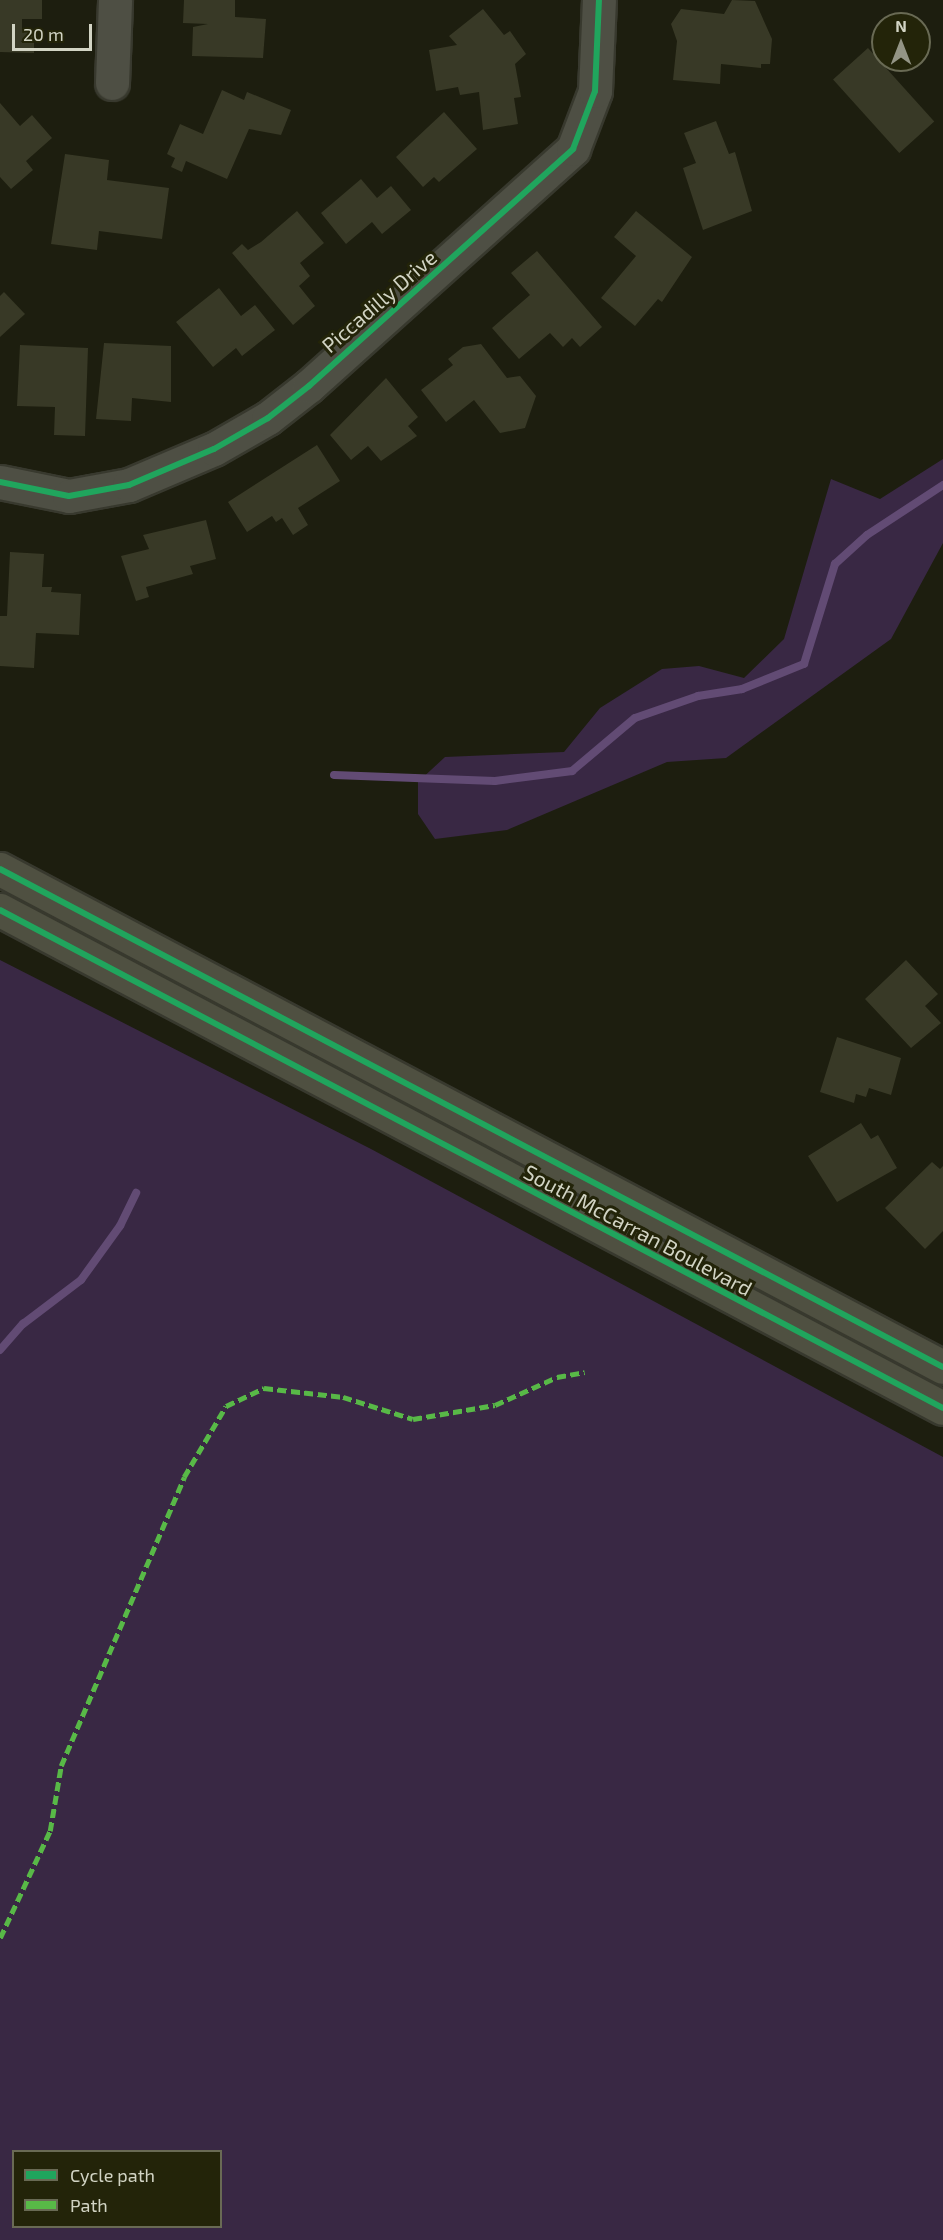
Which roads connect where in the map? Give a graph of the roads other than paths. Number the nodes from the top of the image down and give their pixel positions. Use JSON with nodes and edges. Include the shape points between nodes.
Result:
{"nodes":[{"id":1,"x":115,"y":0,"type":"edge"},
{"id":2,"x":599,"y":0,"type":"edge"},
{"id":3,"x":112,"y":83,"type":"dead end"},
{"id":4,"x":0,"y":482,"type":"edge"},
{"id":5,"x":0,"y":869,"type":"edge"},
{"id":6,"x":0,"y":910,"type":"edge"},
{"id":7,"x":943,"y":1367,"type":"edge"},
{"id":8,"x":943,"y":1408,"type":"edge"}],
"edges":[{"from":1,"to":3,"type":"street"},
{"from":2,"to":4,"type":"street","name":"Piccadilly Drive","via":[[592,109],[573,149],[268,418],[151,478],[95,493],[45,495]]},
{"from":5,"to":7,"type":"main road","name":"South McCarran Boulevard"},
{"from":6,"to":8,"type":"main road","name":"South McCarran Boulevard"}]}
